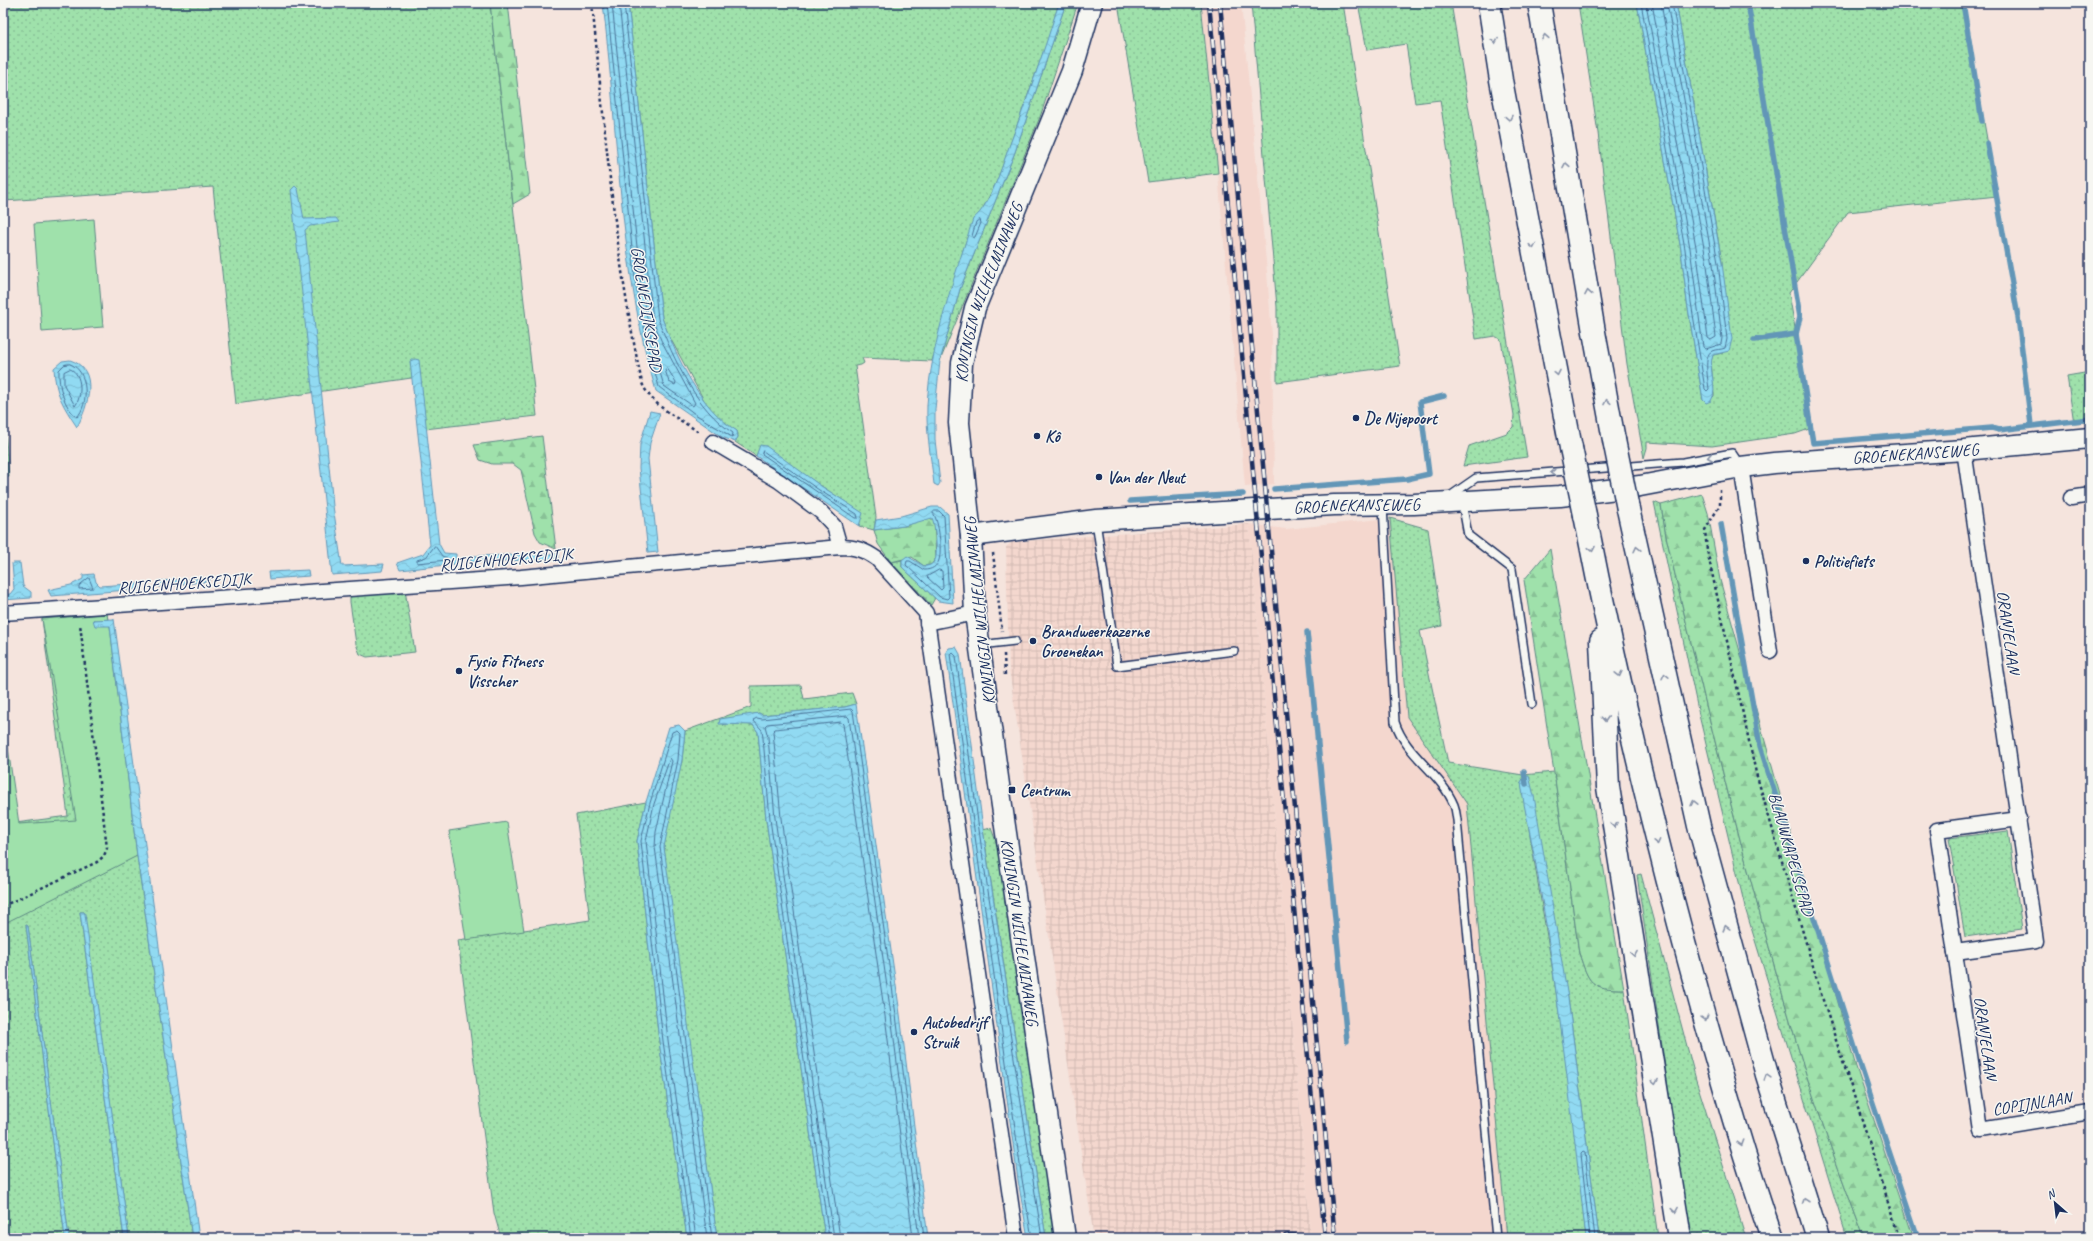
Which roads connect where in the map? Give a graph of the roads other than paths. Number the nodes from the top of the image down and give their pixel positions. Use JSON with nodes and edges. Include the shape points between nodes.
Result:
{"nodes":[{"id":1,"x":1092,"y":3,"type":"edge"},
{"id":2,"x":1489,"y":3,"type":"edge"},
{"id":3,"x":1539,"y":3,"type":"edge"},
{"id":4,"x":2090,"y":438,"type":"edge"},
{"id":5,"x":713,"y":442,"type":"road end"},
{"id":6,"x":1964,"y":450,"type":"junction"},
{"id":7,"x":1741,"y":467,"type":"junction"},
{"id":8,"x":2090,"y":496,"type":"edge"},
{"id":9,"x":2071,"y":498,"type":"dead end"},
{"id":10,"x":1462,"y":502,"type":"junction"},
{"id":11,"x":1440,"y":503,"type":"junction"},
{"id":12,"x":1382,"y":504,"type":"junction"},
{"id":13,"x":1096,"y":520,"type":"junction"},
{"id":14,"x":971,"y":536,"type":"junction"},
{"id":15,"x":840,"y":547,"type":"junction"},
{"id":16,"x":1598,"y":582,"type":"junction"},
{"id":17,"x":3,"y":613,"type":"edge"},
{"id":18,"x":976,"y":613,"type":"junction"},
{"id":19,"x":927,"y":623,"type":"junction"},
{"id":20,"x":1016,"y":641,"type":"dead end"},
{"id":21,"x":980,"y":645,"type":"junction"},
{"id":22,"x":1234,"y":650,"type":"dead end"},
{"id":23,"x":1770,"y":651,"type":"dead end"},
{"id":24,"x":1532,"y":704,"type":"dead end"},
{"id":25,"x":2018,"y":819,"type":"junction"},
{"id":26,"x":1955,"y":952,"type":"junction"},
{"id":27,"x":2090,"y":1112,"type":"edge"},
{"id":28,"x":1981,"y":1130,"type":"joint"},
{"id":29,"x":1016,"y":1238,"type":"edge"},
{"id":30,"x":1065,"y":1238,"type":"edge"},
{"id":31,"x":1287,"y":1238,"type":"edge"},
{"id":32,"x":1294,"y":1238,"type":"edge"},
{"id":33,"x":1496,"y":1238,"type":"edge"},
{"id":34,"x":1680,"y":1238,"type":"edge"},
{"id":35,"x":1772,"y":1238,"type":"edge"},
{"id":36,"x":1818,"y":1238,"type":"edge"}],
"edges":[{"from":1,"to":14,"type":"main road","name":"KONINGIN WILHELMINAWEG","via":[[1072,71],[975,308],[962,363],[959,423]]},
{"from":2,"to":16,"type":"highway","one_way":true,"bridge":true},
{"from":36,"to":3,"type":"highway","one_way":true,"bridge":true,"via":[[1766,1075],[1699,826],[1614,440]]},
{"from":4,"to":6,"type":"main road","name":"GROENEKANSEWEG"},
{"from":5,"to":15,"type":"street","via":[[779,482],[821,512],[834,526]]},
{"from":6,"to":7,"type":"main road","name":"GROENEKANSEWEG"},
{"from":6,"to":25,"type":"street","name":"ORANJELAAN"},
{"from":7,"to":10,"type":"main road","name":"GROENEKANSEWEG","via":[[1640,486],[1560,496]]},
{"from":7,"to":11,"type":"lane","one_way":true,"via":[[1732,453],[1683,462],[1476,478]]},
{"from":7,"to":23,"type":"street"},
{"from":8,"to":9,"type":"street"},
{"from":10,"to":11,"type":"main road","name":"GROENEKANSEWEG"},
{"from":10,"to":24,"type":"lane","via":[[1468,535],[1512,569]]},
{"from":11,"to":12,"type":"main road","name":"GROENEKANSEWEG"},
{"from":12,"to":13,"type":"main road","name":"GROENEKANSEWEG"},
{"from":12,"to":33,"type":"lane","via":[[1395,722],[1400,736],[1454,805],[1457,820]]},
{"from":13,"to":14,"type":"main road","name":"GROENEKANSEWEG"},
{"from":13,"to":22,"type":"lane","via":[[1117,666]]},
{"from":14,"to":18,"type":"main road","name":"KONINGIN WILHELMINAWEG"},
{"from":15,"to":17,"type":"street","name":"RUIGENHOEKSEDIJK","via":[[521,577]]},
{"from":15,"to":19,"type":"street","name":"RUIGENHOEKSEDIJK","via":[[862,550],[877,560],[926,613]]},
{"from":16,"to":34,"type":"highway","one_way":true,"via":[[1608,787]]},
{"from":16,"to":35,"type":"highway","one_way":true,"via":[[1658,846],[1727,1099]]},
{"from":18,"to":19,"type":"street"},
{"from":18,"to":21,"type":"main road","name":"KONINGIN WILHELMINAWEG"},
{"from":19,"to":29,"type":"street"},
{"from":20,"to":21,"type":"lane"},
{"from":21,"to":30,"type":"main road","name":"KONINGIN WILHELMINAWEG"},
{"from":25,"to":26,"type":"street","name":"ORANJELAAN","via":[[1937,830]]},
{"from":25,"to":26,"type":"street","name":"ORANJELAAN","via":[[2036,941]]},
{"from":26,"to":28,"type":"street","name":"ORANJELAAN"},
{"from":27,"to":28,"type":"street","name":"COPIJNLAAN"},
{"from":31,"to":32,"type":"lane"}]}
